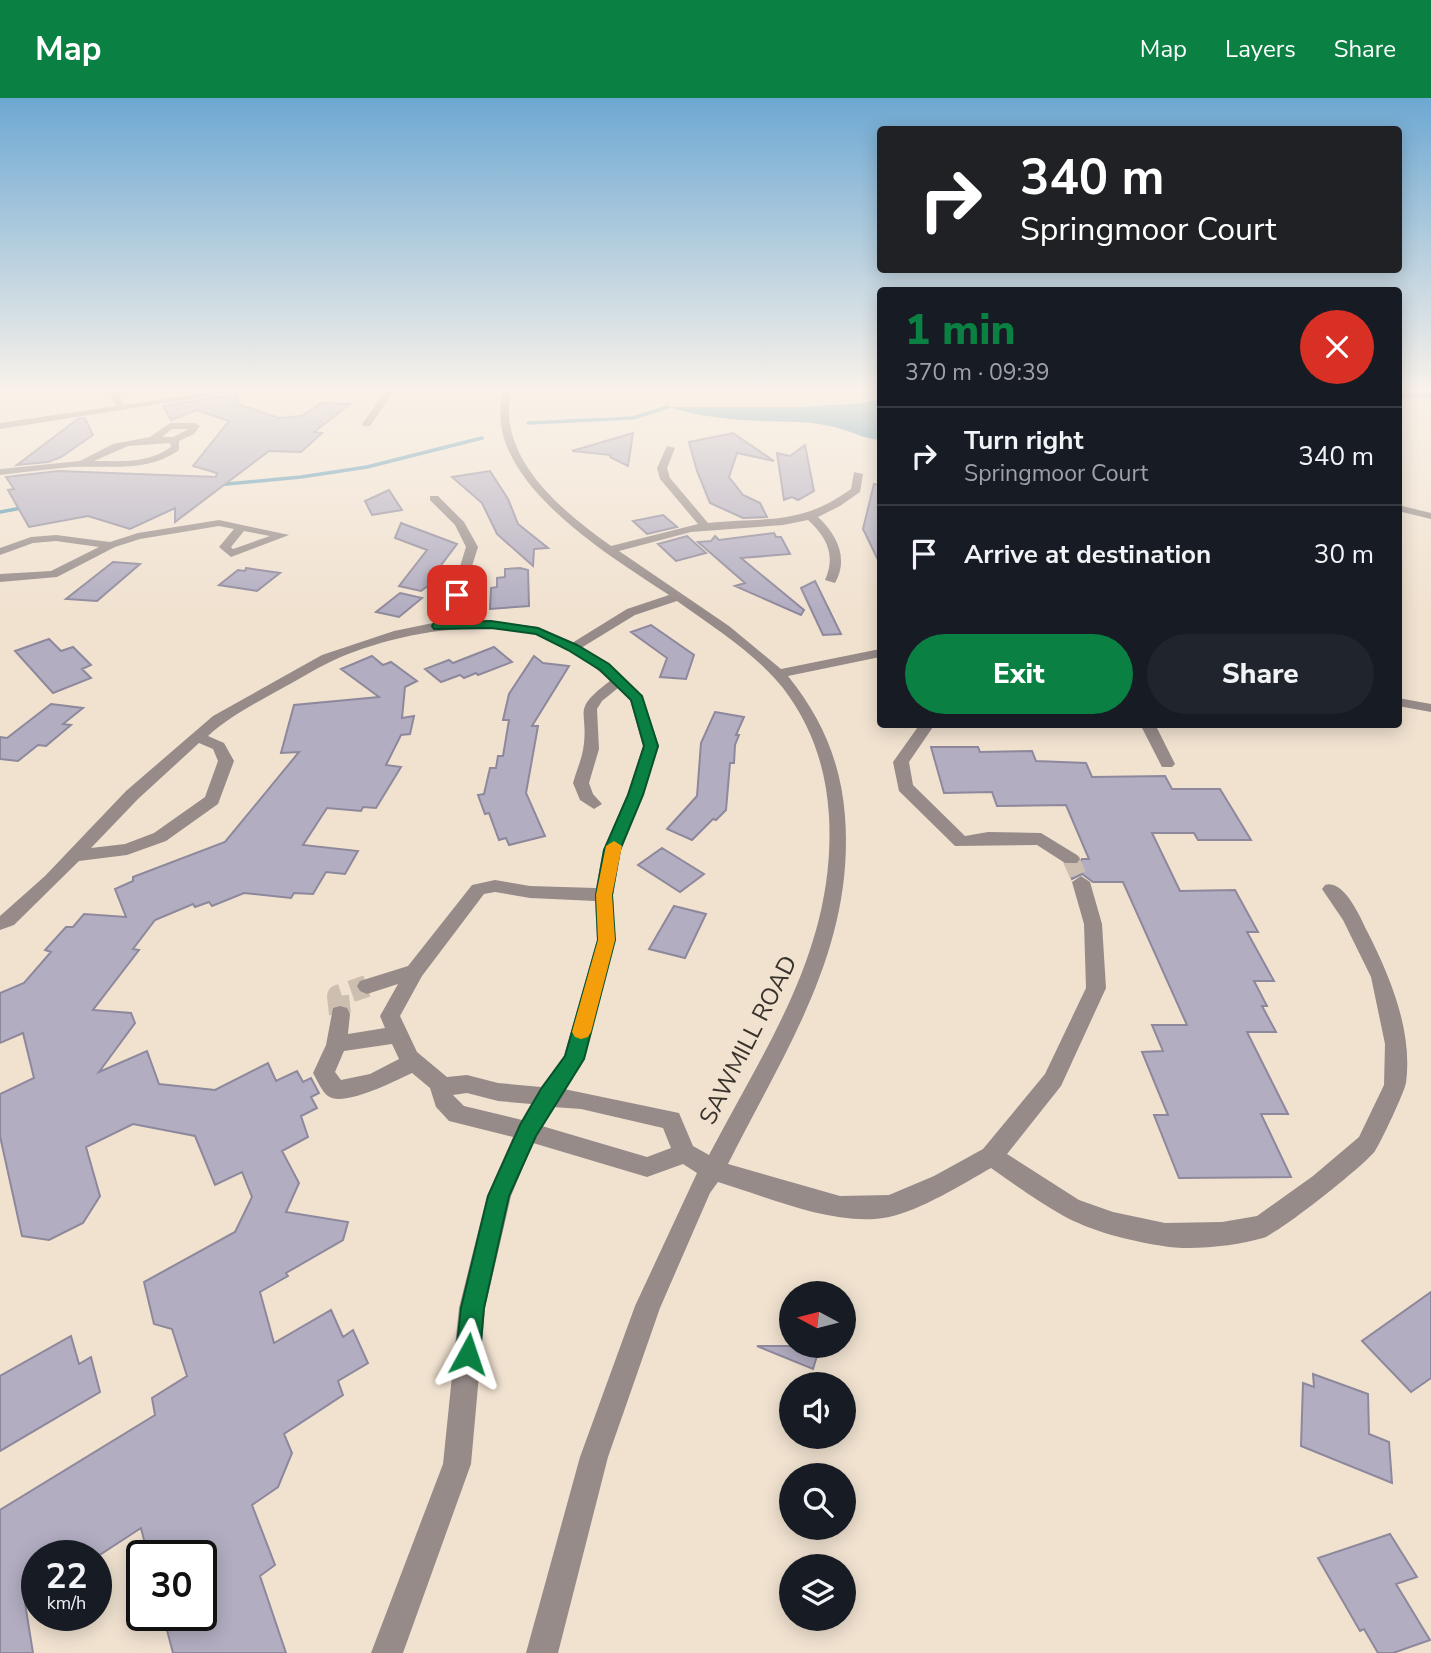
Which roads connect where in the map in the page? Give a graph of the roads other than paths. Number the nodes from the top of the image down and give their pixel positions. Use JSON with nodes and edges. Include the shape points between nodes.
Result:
{"nodes":[{"id":1,"x":69,"y":465,"type":"edge"},
{"id":2,"x":522,"y":465,"type":"edge"},
{"id":3,"x":663,"y":465,"type":"edge"},
{"id":4,"x":0,"y":472,"type":"edge"},
{"id":5,"x":858,"y":474,"type":"dead end"},
{"id":6,"x":434,"y":498,"type":"dead end"},
{"id":7,"x":1402,"y":509,"type":"edge"},
{"id":8,"x":1431,"y":516,"type":"edge"},
{"id":9,"x":812,"y":518,"type":"junction"},
{"id":10,"x":705,"y":526,"type":"junction"},
{"id":11,"x":242,"y":527,"type":"dead end"},
{"id":12,"x":111,"y":545,"type":"junction"},
{"id":13,"x":609,"y":550,"type":"junction"},
{"id":14,"x":0,"y":552,"type":"edge"},
{"id":15,"x":0,"y":578,"type":"edge"},
{"id":16,"x":831,"y":580,"type":"dead end"},
{"id":17,"x":678,"y":596,"type":"junction"},
{"id":18,"x":438,"y":626,"type":"junction"},
{"id":19,"x":572,"y":648,"type":"junction"},
{"id":20,"x":877,"y":654,"type":"edge"},
{"id":21,"x":779,"y":674,"type":"junction"},
{"id":22,"x":620,"y":681,"type":"junction"},
{"id":23,"x":1402,"y":703,"type":"edge"},
{"id":24,"x":1431,"y":708,"type":"edge"},
{"id":25,"x":925,"y":728,"type":"edge"},
{"id":26,"x":1149,"y":728,"type":"edge"},
{"id":27,"x":197,"y":737,"type":"junction"},
{"id":28,"x":1167,"y":764,"type":"dead end"},
{"id":29,"x":594,"y":804,"type":"dead end"},
{"id":30,"x":74,"y":856,"type":"junction"},
{"id":31,"x":1070,"y":859,"type":"tunnel mouth"},
{"id":32,"x":1081,"y":882,"type":"tunnel mouth"},
{"id":33,"x":1331,"y":889,"type":"dead end"},
{"id":34,"x":604,"y":895,"type":"junction"},
{"id":35,"x":3,"y":927,"type":"edge"},
{"id":36,"x":415,"y":971,"type":"junction"},
{"id":37,"x":367,"y":986,"type":"tunnel mouth"},
{"id":38,"x":340,"y":1013,"type":"tunnel mouth"},
{"id":39,"x":399,"y":1035,"type":"junction"},
{"id":40,"x":336,"y":1045,"type":"junction"},
{"id":41,"x":414,"y":1062,"type":"junction"},
{"id":42,"x":440,"y":1087,"type":"junction"},
{"id":43,"x":548,"y":1095,"type":"junction"},
{"id":44,"x":527,"y":1131,"type":"junction"},
{"id":45,"x":685,"y":1153,"type":"junction"},
{"id":46,"x":991,"y":1156,"type":"junction"},
{"id":47,"x":713,"y":1170,"type":"junction"},
{"id":48,"x":387,"y":1653,"type":"edge"},
{"id":49,"x":542,"y":1653,"type":"edge"}],
"edges":[{"from":1,"to":4,"type":"street"},
{"from":2,"to":13,"type":"street","name":"SAWMILL ROAD","via":[[568,517]]},
{"from":3,"to":10,"type":"street","via":[[666,479]]},
{"from":5,"to":9,"type":"street","via":[[856,490]]},
{"from":6,"to":18,"type":"street","via":[[460,524],[472,547],[457,595]]},
{"from":7,"to":8,"type":"street"},
{"from":9,"to":10,"type":"street"},
{"from":9,"to":16,"type":"street","via":[[826,531],[837,553]]},
{"from":10,"to":13,"type":"street"},
{"from":11,"to":12,"type":"street","via":[[219,523],[190,526]]},
{"from":12,"to":14,"type":"street","via":[[43,539]]},
{"from":12,"to":15,"type":"street","via":[[53,574]]},
{"from":13,"to":17,"type":"street","name":"SAWMILL ROAD"},
{"from":17,"to":19,"type":"street","via":[[631,612]]},
{"from":17,"to":21,"type":"street","name":"SAWMILL ROAD"},
{"from":18,"to":19,"type":"street","via":[[491,625],[538,631]]},
{"from":18,"to":27,"type":"street","via":[[327,658],[218,719]]},
{"from":19,"to":22,"type":"street"},
{"from":20,"to":21,"type":"street"},
{"from":21,"to":47,"type":"street","name":"SAWMILL ROAD","via":[[814,725],[833,781],[838,831],[835,891],[822,950],[783,1037]]},
{"from":22,"to":29,"type":"street","via":[[590,709],[591,749],[581,783]]},
{"from":22,"to":34,"type":"street","via":[[637,699],[651,746],[612,850]]},
{"from":23,"to":24,"type":"street"},
{"from":25,"to":31,"type":"street","via":[[901,762],[905,787],[961,842],[1041,839]]},
{"from":26,"to":28,"type":"street"},
{"from":27,"to":30,"type":"street","via":[[132,795]]},
{"from":27,"to":30,"type":"street","via":[[219,746],[226,761],[212,800],[160,837],[127,849]]},
{"from":30,"to":35,"type":"street"},
{"from":32,"to":46,"type":"street","via":[[1093,924],[1096,988],[1053,1080]]},
{"from":33,"to":46,"type":"street","via":[[1381,977],[1395,1044],[1395,1085],[1367,1144],[1321,1184],[1262,1227],[1222,1234],[1165,1235],[1072,1208]]},
{"from":34,"to":36,"type":"street","via":[[495,886],[478,889]]},
{"from":34,"to":43,"type":"street","via":[[606,940],[574,1059]]},
{"from":36,"to":37,"type":"street"},
{"from":36,"to":39,"type":"street","via":[[390,1016]]},
{"from":38,"to":40,"type":"street"},
{"from":39,"to":40,"type":"street"},
{"from":39,"to":41,"type":"street"},
{"from":40,"to":41,"type":"street","via":[[324,1073],[336,1090],[374,1082]]},
{"from":41,"to":42,"type":"street"},
{"from":42,"to":43,"type":"street","via":[[467,1084],[498,1092]]},
{"from":42,"to":44,"type":"street","via":[[444,1100],[457,1114]]},
{"from":43,"to":44,"type":"street"},
{"from":43,"to":45,"type":"street","via":[[671,1120]]},
{"from":44,"to":45,"type":"street","via":[[647,1167]]},
{"from":44,"to":48,"type":"street","via":[[499,1196],[472,1308],[457,1464]]},
{"from":45,"to":47,"type":"street"},
{"from":46,"to":47,"type":"street","via":[[942,1184],[889,1206],[840,1207]]},
{"from":47,"to":49,"type":"street","name":"SAWMILL ROAD","via":[[701,1186],[648,1306],[599,1444]]}]}
